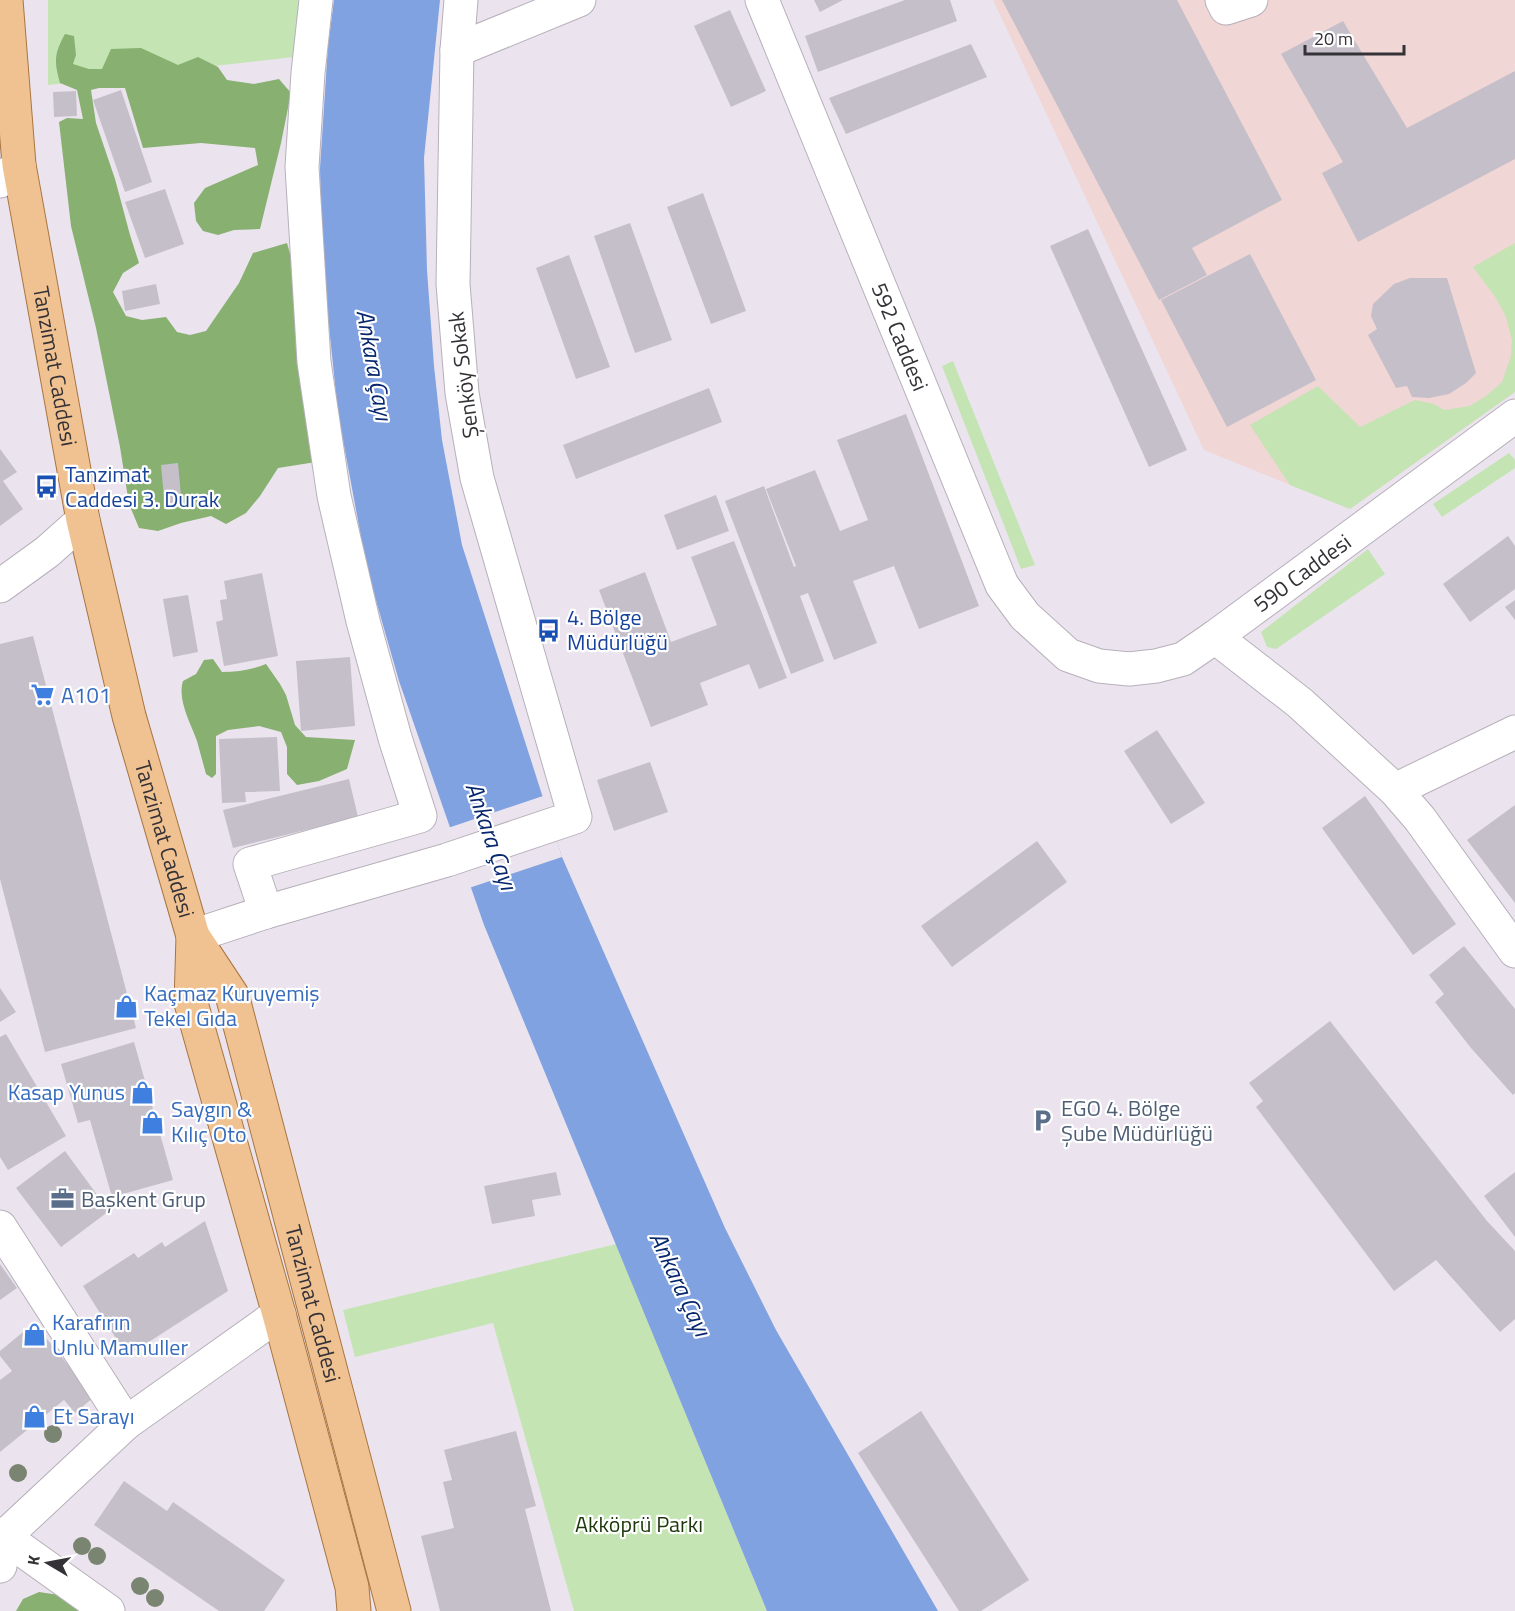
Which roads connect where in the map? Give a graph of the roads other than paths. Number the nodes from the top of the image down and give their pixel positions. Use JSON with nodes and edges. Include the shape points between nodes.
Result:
{"nodes":[{"id":1,"x":6,"y":0,"type":"edge"},
{"id":2,"x":316,"y":0,"type":"edge"},
{"id":3,"x":461,"y":0,"type":"edge"},
{"id":4,"x":579,"y":0,"type":"edge"},
{"id":5,"x":762,"y":0,"type":"edge"},
{"id":6,"x":1222,"y":0,"type":"edge"},
{"id":7,"x":1251,"y":0,"type":"edge"},
{"id":8,"x":457,"y":50,"type":"junction"},
{"id":9,"x":9,"y":173,"type":"edge"},
{"id":10,"x":1515,"y":416,"type":"edge"},
{"id":11,"x":83,"y":520,"type":"junction"},
{"id":12,"x":0,"y":586,"type":"edge"},
{"id":13,"x":1215,"y":637,"type":"junction"},
{"id":14,"x":1068,"y":655,"type":"joint"},
{"id":15,"x":1515,"y":732,"type":"edge"},
{"id":16,"x":1395,"y":790,"type":"junction"},
{"id":17,"x":266,"y":912,"type":"junction"},
{"id":18,"x":193,"y":936,"type":"junction"},
{"id":19,"x":1515,"y":951,"type":"edge"},
{"id":20,"x":0,"y":1227,"type":"edge"},
{"id":21,"x":279,"y":1314,"type":"junction"},
{"id":22,"x":126,"y":1423,"type":"junction"},
{"id":23,"x":1,"y":1546,"type":"edge"},
{"id":24,"x":108,"y":1611,"type":"edge"},
{"id":25,"x":354,"y":1611,"type":"edge"},
{"id":26,"x":394,"y":1611,"type":"edge"}],
"edges":[{"from":1,"to":9,"type":"main road","name":"Tanzimat Caddesi"},
{"from":2,"to":17,"type":"street","via":[[302,167],[314,362],[334,496],[363,621],[420,816],[250,864]]},
{"from":3,"to":8,"type":"street","name":"Şenköy Sokak"},
{"from":4,"to":8,"type":"street"},
{"from":5,"to":14,"type":"street","name":"592 Caddesi","via":[[1002,585],[1025,616]]},
{"from":6,"to":7,"type":"street","via":[[1226,8]]},
{"from":8,"to":17,"type":"street","name":"Şenköy Sokak","via":[[453,284],[462,393],[477,478],[563,821],[447,860]]},
{"from":9,"to":11,"type":"main road","name":"Tanzimat Caddesi"},
{"from":10,"to":13,"type":"street","name":"590 Caddesi"},
{"from":11,"to":12,"type":"street"},
{"from":11,"to":18,"type":"main road","name":"Tanzimat Caddesi","via":[[129,716]]},
{"from":13,"to":14,"type":"street","name":"590 Caddesi","via":[[1183,659],[1147,667],[1099,666]]},
{"from":13,"to":16,"type":"street","via":[[1300,703]]},
{"from":15,"to":16,"type":"street"},
{"from":16,"to":19,"type":"street"},
{"from":17,"to":18,"type":"street"},
{"from":18,"to":21,"type":"main road","name":"Tanzimat Caddesi","via":[[191,1003]]},
{"from":18,"to":26,"type":"main road","name":"Tanzimat Caddesi","via":[[232,994]]},
{"from":20,"to":22,"type":"street"},
{"from":21,"to":22,"type":"street"},
{"from":21,"to":25,"type":"main road","name":"Tanzimat Caddesi","via":[[352,1587]]},
{"from":22,"to":23,"type":"street"},
{"from":23,"to":24,"type":"street"}]}
